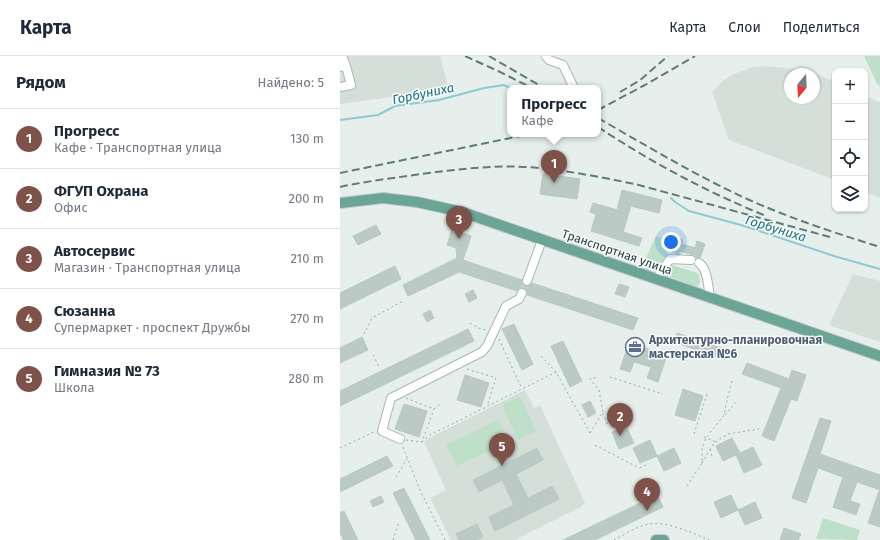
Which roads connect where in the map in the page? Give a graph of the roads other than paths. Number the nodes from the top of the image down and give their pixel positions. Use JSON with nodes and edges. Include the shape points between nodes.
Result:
{"nodes":[{"id":1,"x":342,"y":56,"type":"edge"},
{"id":2,"x":546,"y":56,"type":"edge"},
{"id":3,"x":343,"y":67,"type":"edge"},
{"id":4,"x":573,"y":85,"type":"edge"},
{"id":5,"x":340,"y":87,"type":"edge"},
{"id":6,"x":340,"y":203,"type":"edge"},
{"id":7,"x":542,"y":240,"type":"junction"},
{"id":8,"x":656,"y":279,"type":"junction"},
{"id":9,"x":527,"y":282,"type":"tunnel mouth"},
{"id":10,"x":522,"y":293,"type":"tunnel mouth"},
{"id":11,"x":710,"y":297,"type":"junction"},
{"id":12,"x":880,"y":356,"type":"edge"},
{"id":13,"x":400,"y":439,"type":"road end"}],
"edges":[{"from":1,"to":3,"type":"street"},
{"from":2,"to":4,"type":"street","via":[[549,60],[563,65]]},
{"from":3,"to":5,"type":"street","via":[[351,85]]},
{"from":6,"to":7,"type":"main road","name":"Транспортная улица","via":[[383,198],[417,202],[462,212]]},
{"from":7,"to":8,"type":"main road","name":"Транспортная улица"},
{"from":7,"to":9,"type":"street"},
{"from":8,"to":11,"type":"main road","name":"Транспортная улица"},
{"from":8,"to":11,"type":"street","via":[[670,259],[695,262],[702,265]]},
{"from":10,"to":13,"type":"street","via":[[519,299],[506,306],[485,349],[392,398],[382,429],[383,433]]},
{"from":11,"to":12,"type":"main road","name":"Транспортная улица"}]}
